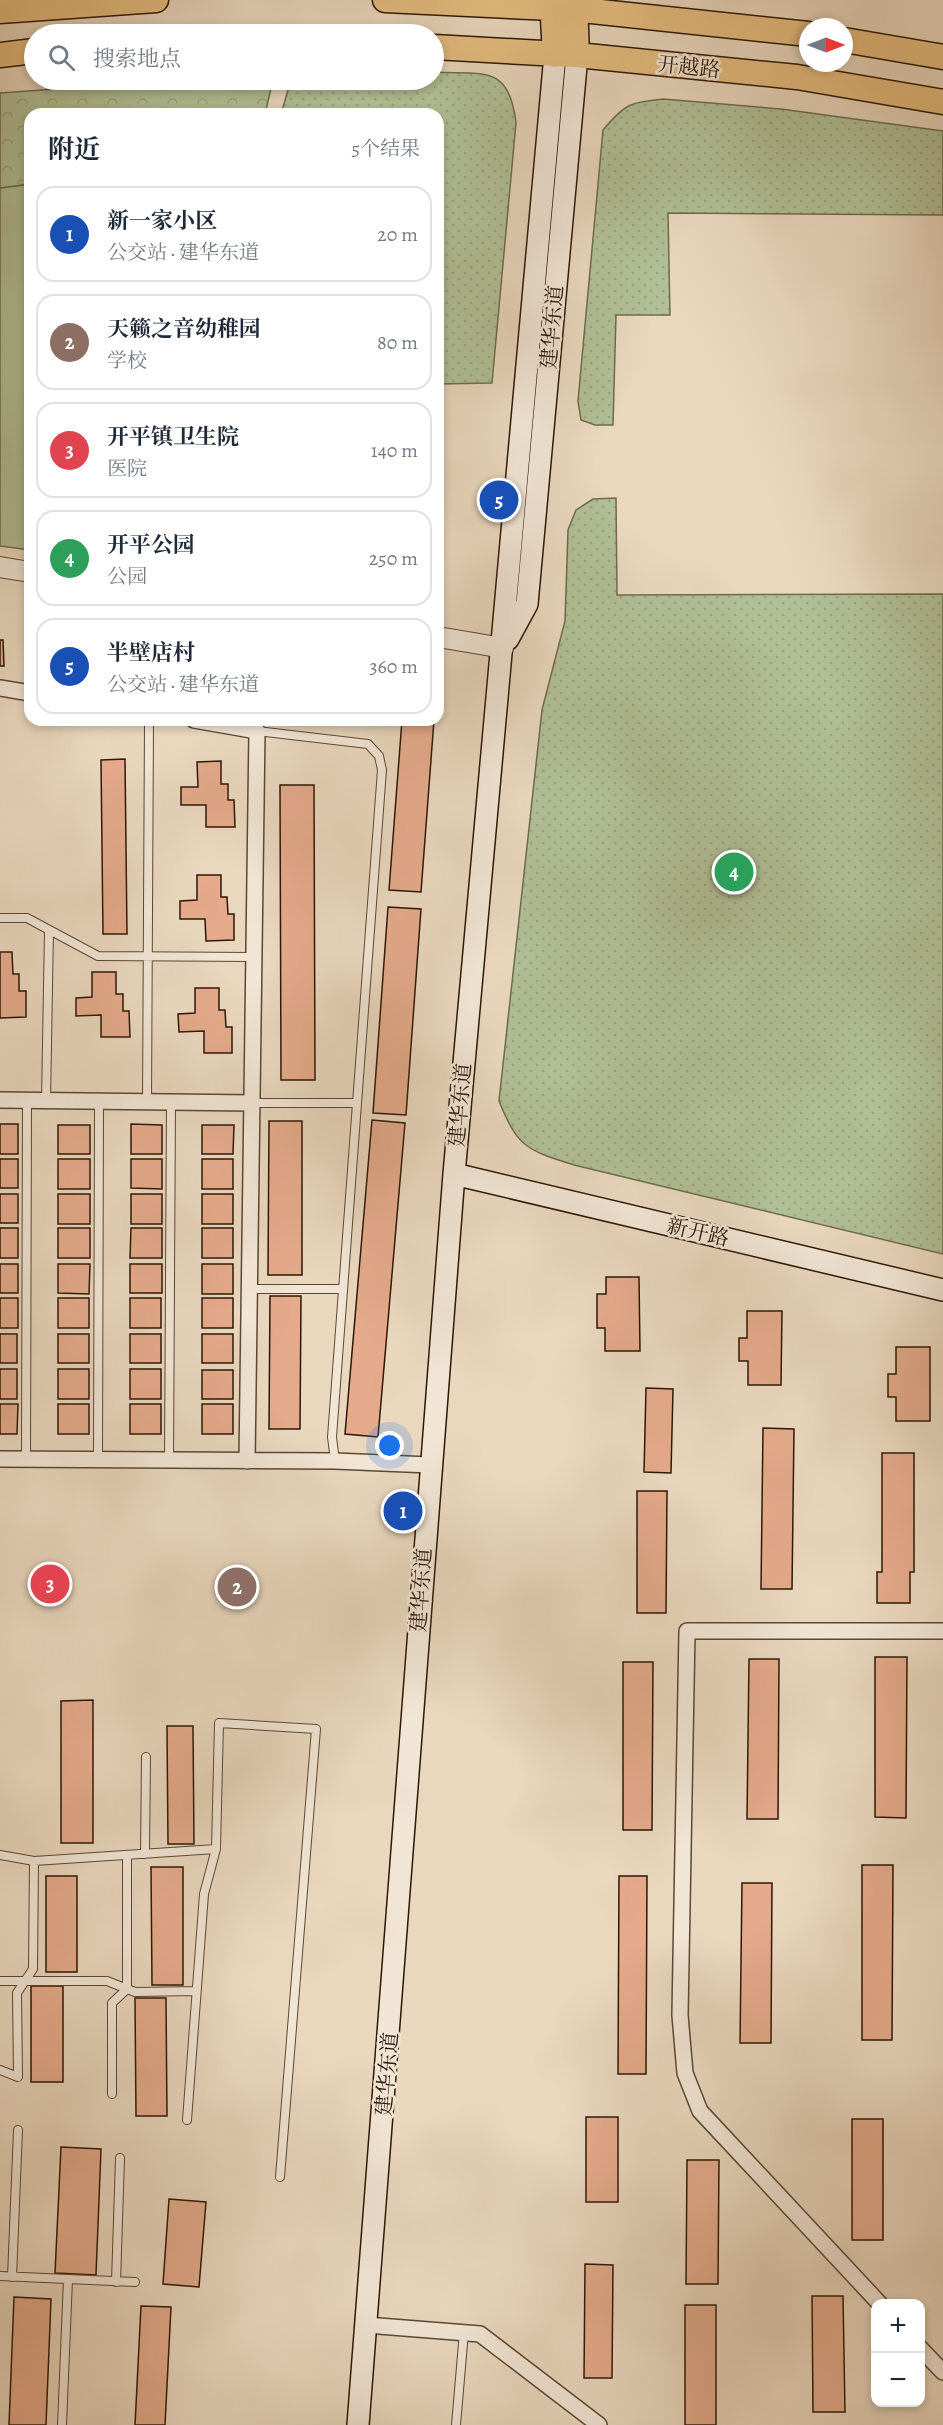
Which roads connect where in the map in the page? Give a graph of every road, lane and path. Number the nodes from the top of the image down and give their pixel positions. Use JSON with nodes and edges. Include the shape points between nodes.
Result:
{"nodes":[{"id":1,"x":156,"y":0,"type":"edge"},
{"id":2,"x":385,"y":0,"type":"edge"},
{"id":3,"x":563,"y":4,"type":"edge"},
{"id":4,"x":0,"y":11,"type":"edge"},
{"id":5,"x":799,"y":33,"type":"edge"},
{"id":6,"x":853,"y":42,"type":"edge"},
{"id":7,"x":444,"y":48,"type":"edge"},
{"id":8,"x":24,"y":52,"type":"edge"},
{"id":9,"x":0,"y":55,"type":"edge"},
{"id":10,"x":566,"y":55,"type":"junction"},
{"id":11,"x":943,"y":57,"type":"edge"},
{"id":12,"x":943,"y":102,"type":"edge"},
{"id":13,"x":0,"y":567,"type":"edge"},
{"id":14,"x":24,"y":571,"type":"edge"},
{"id":15,"x":444,"y":638,"type":"edge"},
{"id":16,"x":503,"y":648,"type":"junction"},
{"id":17,"x":0,"y":688,"type":"edge"},
{"id":18,"x":24,"y":692,"type":"edge"},
{"id":19,"x":149,"y":726,"type":"edge"},
{"id":20,"x":228,"y":726,"type":"edge"},
{"id":21,"x":256,"y":731,"type":"junction"},
{"id":22,"x":0,"y":918,"type":"edge"},
{"id":23,"x":49,"y":930,"type":"junction"},
{"id":24,"x":147,"y":956,"type":"junction"},
{"id":25,"x":254,"y":957,"type":"junction"},
{"id":26,"x":0,"y":1100,"type":"edge"},
{"id":27,"x":27,"y":1101,"type":"junction"},
{"id":28,"x":46,"y":1101,"type":"junction"},
{"id":29,"x":99,"y":1101,"type":"junction"},
{"id":30,"x":147,"y":1102,"type":"junction"},
{"id":31,"x":171,"y":1102,"type":"junction"},
{"id":32,"x":356,"y":1102,"type":"junction"},
{"id":33,"x":252,"y":1103,"type":"junction"},
{"id":34,"x":454,"y":1174,"type":"junction"},
{"id":35,"x":249,"y":1289,"type":"junction"},
{"id":36,"x":343,"y":1289,"type":"junction"},
{"id":37,"x":943,"y":1290,"type":"edge"},
{"id":38,"x":26,"y":1458,"type":"junction"},
{"id":39,"x":0,"y":1459,"type":"edge"},
{"id":40,"x":98,"y":1459,"type":"junction"},
{"id":41,"x":169,"y":1459,"type":"junction"},
{"id":42,"x":247,"y":1461,"type":"junction"},
{"id":43,"x":335,"y":1461,"type":"junction"},
{"id":44,"x":430,"y":1465,"type":"junction"},
{"id":45,"x":943,"y":1631,"type":"edge"},
{"id":46,"x":146,"y":1757,"type":"dead end"},
{"id":47,"x":216,"y":1849,"type":"junction"},
{"id":48,"x":145,"y":1854,"type":"junction"},
{"id":49,"x":0,"y":1855,"type":"edge"},
{"id":50,"x":128,"y":1855,"type":"junction"},
{"id":51,"x":34,"y":1861,"type":"junction"},
{"id":52,"x":0,"y":1981,"type":"edge"},
{"id":53,"x":25,"y":1982,"type":"junction"},
{"id":54,"x":127,"y":1989,"type":"junction"},
{"id":55,"x":196,"y":1991,"type":"junction"},
{"id":56,"x":0,"y":2070,"type":"edge"},
{"id":57,"x":112,"y":2094,"type":"dead end"},
{"id":58,"x":187,"y":2120,"type":"dead end"},
{"id":59,"x":18,"y":2130,"type":"dead end"},
{"id":60,"x":120,"y":2158,"type":"dead end"},
{"id":61,"x":280,"y":2177,"type":"dead end"},
{"id":62,"x":0,"y":2276,"type":"edge"},
{"id":63,"x":12,"y":2277,"type":"junction"},
{"id":64,"x":68,"y":2279,"type":"junction"},
{"id":65,"x":117,"y":2282,"type":"junction"},
{"id":66,"x":135,"y":2282,"type":"dead end"},
{"id":67,"x":875,"y":2299,"type":"edge"},
{"id":68,"x":366,"y":2325,"type":"junction"},
{"id":69,"x":464,"y":2332,"type":"junction"},
{"id":70,"x":925,"y":2352,"type":"edge"},
{"id":71,"x":943,"y":2372,"type":"edge"},
{"id":72,"x":62,"y":2425,"type":"edge"},
{"id":73,"x":358,"y":2425,"type":"edge"},
{"id":74,"x":456,"y":2425,"type":"edge"},
{"id":75,"x":599,"y":2425,"type":"edge"}],
"edges":[{"from":1,"to":4,"type":"main road"},
{"from":2,"to":3,"type":"main road"},
{"from":3,"to":5,"type":"main road"},
{"from":3,"to":10,"type":"main road","name":"建华东道"},
{"from":6,"to":11,"type":"main road"},
{"from":7,"to":10,"type":"main road","name":"开越路"},
{"from":8,"to":9,"type":"main road"},
{"from":10,"to":12,"type":"main road","name":"开越路","via":[[797,77]]},
{"from":10,"to":16,"type":"main road","name":"建华东道"},
{"from":13,"to":14,"type":"street"},
{"from":15,"to":16,"type":"street"},
{"from":16,"to":34,"type":"main road","name":"建华东道"},
{"from":17,"to":18,"type":"street"},
{"from":19,"to":24,"type":"lane"},
{"from":20,"to":21,"type":"street"},
{"from":21,"to":25,"type":"street"},
{"from":21,"to":32,"type":"lane","via":[[368,744],[379,756],[382,770]]},
{"from":22,"to":23,"type":"lane","via":[[27,918]]},
{"from":23,"to":24,"type":"lane","via":[[98,956]]},
{"from":23,"to":28,"type":"lane"},
{"from":24,"to":25,"type":"lane"},
{"from":24,"to":30,"type":"lane"},
{"from":25,"to":33,"type":"street"},
{"from":26,"to":27,"type":"street"},
{"from":27,"to":28,"type":"street"},
{"from":27,"to":38,"type":"lane"},
{"from":28,"to":29,"type":"street"},
{"from":29,"to":30,"type":"street"},
{"from":29,"to":40,"type":"lane"},
{"from":30,"to":31,"type":"street"},
{"from":31,"to":33,"type":"street"},
{"from":31,"to":41,"type":"lane"},
{"from":32,"to":33,"type":"lane"},
{"from":32,"to":36,"type":"lane"},
{"from":33,"to":35,"type":"street"},
{"from":34,"to":37,"type":"main road","name":"新开路"},
{"from":34,"to":44,"type":"main road","name":"建华东道"},
{"from":35,"to":36,"type":"lane"},
{"from":35,"to":42,"type":"street"},
{"from":36,"to":43,"type":"lane","via":[[332,1437]]},
{"from":38,"to":39,"type":"street"},
{"from":38,"to":40,"type":"street"},
{"from":40,"to":41,"type":"street"},
{"from":41,"to":42,"type":"street"},
{"from":42,"to":43,"type":"street"},
{"from":43,"to":44,"type":"street"},
{"from":44,"to":68,"type":"main road","name":"建华东道"},
{"from":45,"to":67,"type":"street","via":[[687,1631],[680,2015],[685,2073],[700,2111]]},
{"from":46,"to":48,"type":"lane"},
{"from":47,"to":48,"type":"lane"},
{"from":47,"to":55,"type":"lane","via":[[204,1894]]},
{"from":47,"to":61,"type":"lane","via":[[219,1723],[316,1729]]},
{"from":48,"to":50,"type":"lane"},
{"from":49,"to":51,"type":"lane"},
{"from":50,"to":51,"type":"lane"},
{"from":50,"to":54,"type":"lane"},
{"from":51,"to":53,"type":"lane","via":[[33,1969]]},
{"from":52,"to":53,"type":"lane"},
{"from":53,"to":54,"type":"lane","via":[[107,1982]]},
{"from":53,"to":56,"type":"lane","via":[[17,1993],[18,2077]]},
{"from":54,"to":55,"type":"lane"},
{"from":54,"to":57,"type":"lane","via":[[112,2003]]},
{"from":55,"to":58,"type":"lane"},
{"from":59,"to":63,"type":"lane"},
{"from":60,"to":65,"type":"lane"},
{"from":62,"to":63,"type":"lane"},
{"from":63,"to":64,"type":"lane"},
{"from":64,"to":65,"type":"lane"},
{"from":64,"to":72,"type":"lane"},
{"from":65,"to":66,"type":"lane"},
{"from":68,"to":69,"type":"street"},
{"from":68,"to":73,"type":"main road","name":"建华东道"},
{"from":69,"to":74,"type":"lane"},
{"from":69,"to":75,"type":"street","via":[[480,2334]]},
{"from":70,"to":71,"type":"street"}]}
